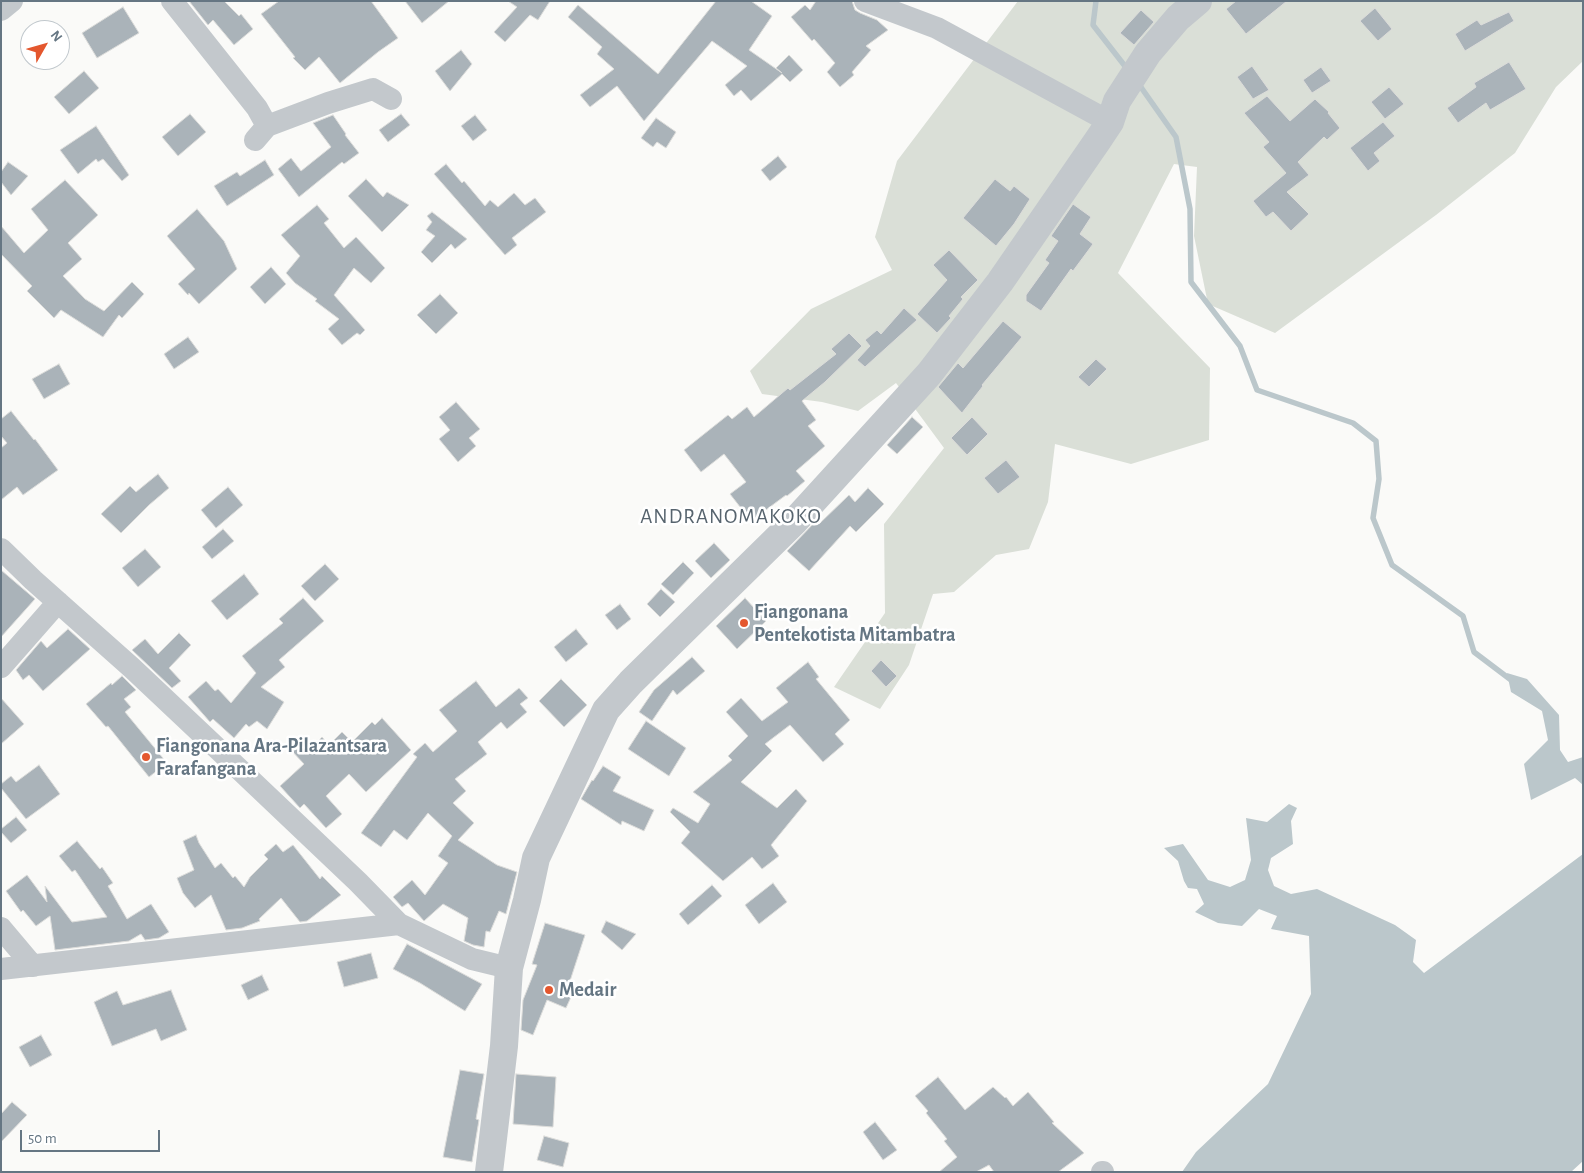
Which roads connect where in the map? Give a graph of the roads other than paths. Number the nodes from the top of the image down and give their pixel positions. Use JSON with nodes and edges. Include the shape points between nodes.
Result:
{"nodes":[{"id":1,"x":12,"y":1,"type":"edge"},
{"id":2,"x":172,"y":1,"type":"edge"},
{"id":3,"x":865,"y":1,"type":"edge"},
{"id":4,"x":1198,"y":1,"type":"edge"},
{"id":5,"x":1,"y":10,"type":"edge"},
{"id":6,"x":391,"y":99,"type":"dead end"},
{"id":7,"x":1113,"y":112,"type":"junction"},
{"id":8,"x":1,"y":549,"type":"edge"},
{"id":9,"x":58,"y":602,"type":"junction"},
{"id":10,"x":1,"y":667,"type":"edge"},
{"id":11,"x":399,"y":924,"type":"junction"},
{"id":12,"x":1,"y":928,"type":"edge"},
{"id":13,"x":33,"y":966,"type":"junction"},
{"id":14,"x":509,"y":968,"type":"junction"},
{"id":15,"x":1,"y":969,"type":"edge"},
{"id":16,"x":489,"y":1172,"type":"edge"}],
"edges":[{"from":1,"to":5,"type":"street"},
{"from":2,"to":6,"type":"street","via":[[257,108],[261,133],[328,103],[373,89]]},
{"from":3,"to":7,"type":"street","via":[[937,28]]},
{"from":4,"to":7,"type":"street","via":[[1178,18],[1148,54]]},
{"from":7,"to":14,"type":"street","via":[[1000,282],[929,374],[794,522],[606,710],[536,858]]},
{"from":8,"to":9,"type":"street"},
{"from":9,"to":10,"type":"street"},
{"from":9,"to":11,"type":"street","via":[[220,750]]},
{"from":11,"to":13,"type":"street"},
{"from":11,"to":14,"type":"street","via":[[472,959]]},
{"from":12,"to":13,"type":"street"},
{"from":13,"to":15,"type":"street"},
{"from":14,"to":16,"type":"street","via":[[504,1046]]}]}
